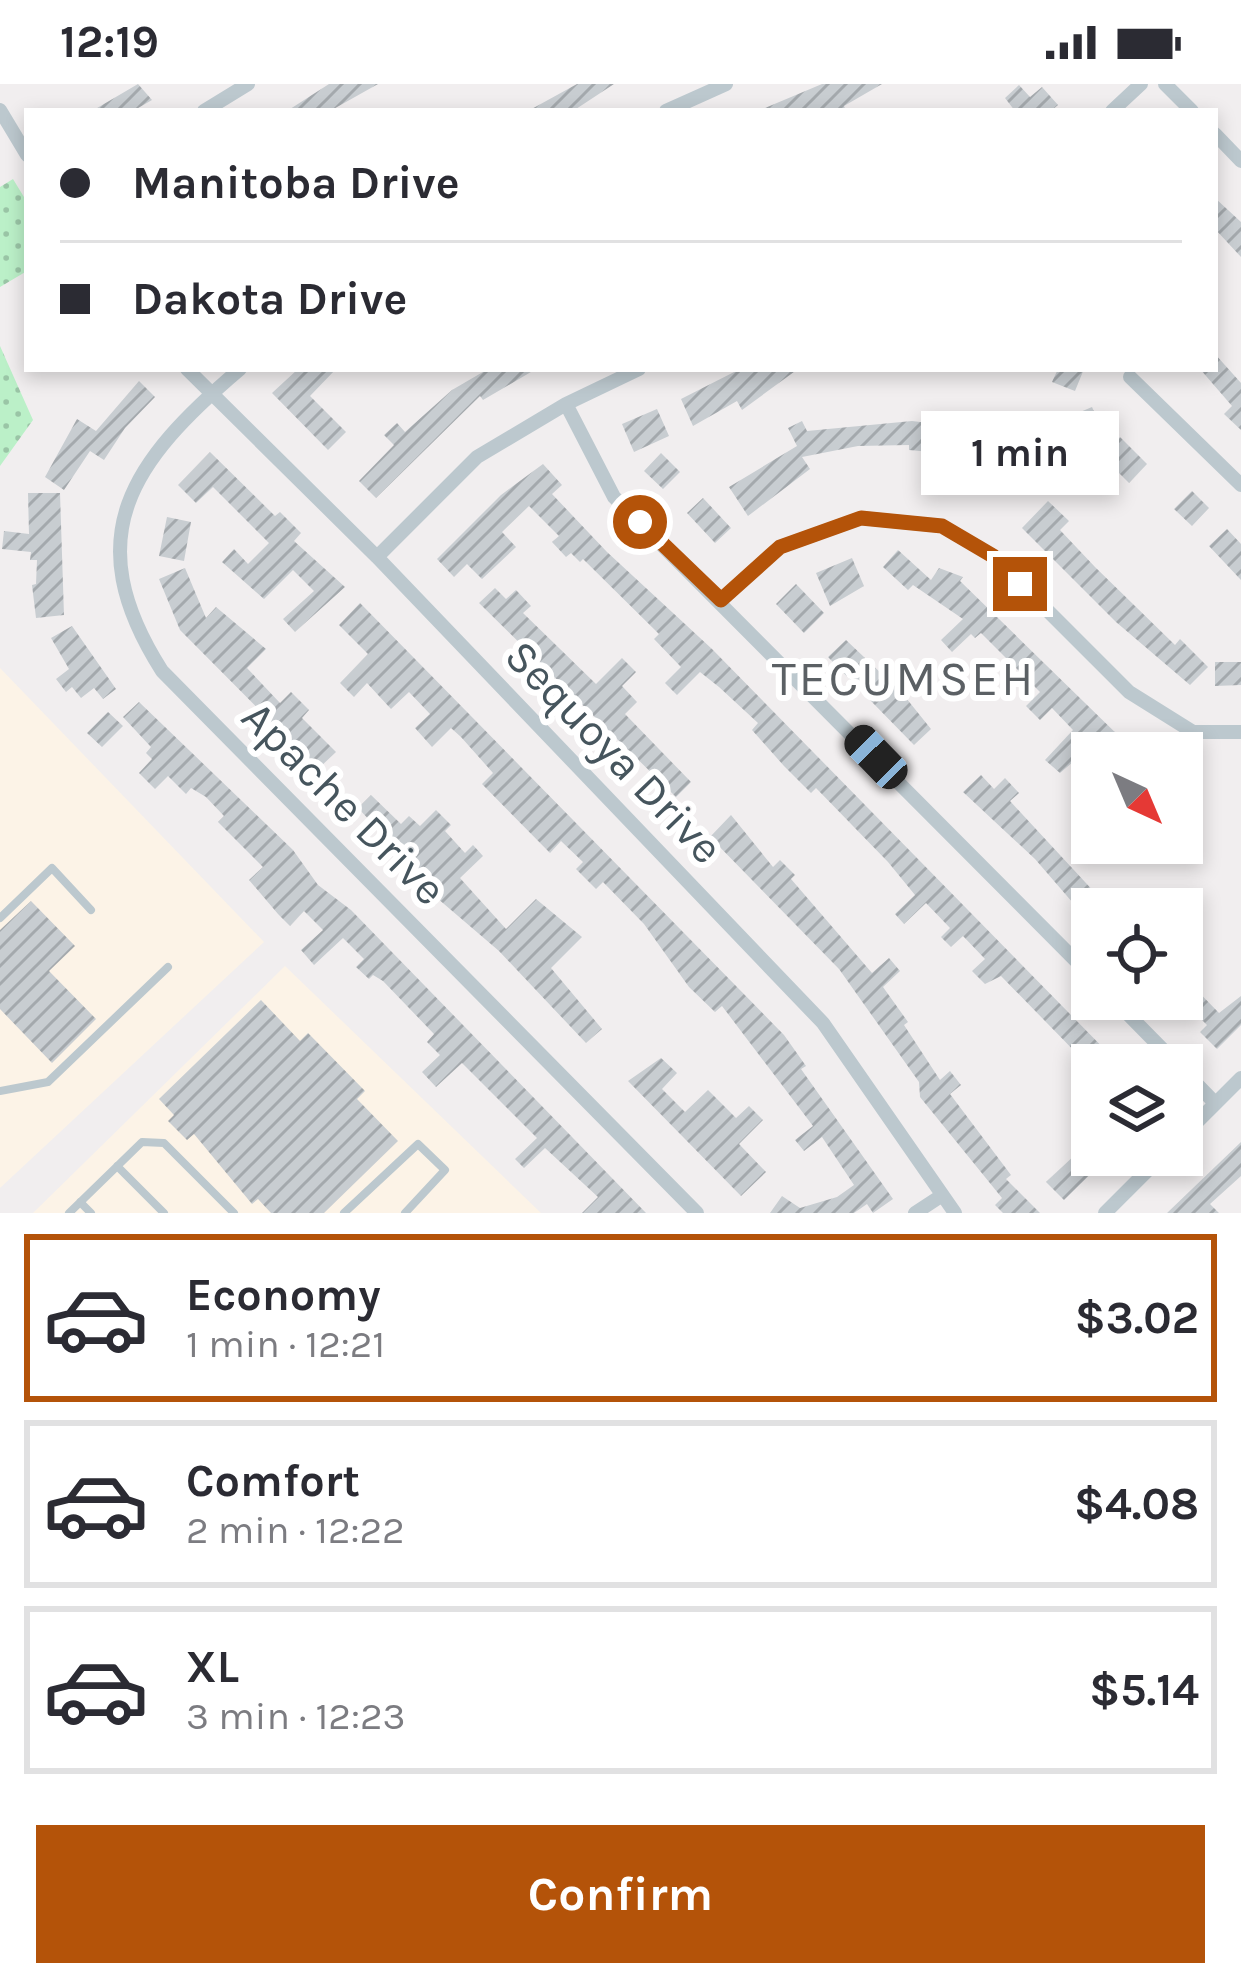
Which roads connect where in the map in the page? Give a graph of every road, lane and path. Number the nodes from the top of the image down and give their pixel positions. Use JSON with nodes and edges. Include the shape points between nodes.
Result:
{"nodes":[{"id":1,"x":726,"y":84,"type":"edge"},
{"id":2,"x":1141,"y":84,"type":"edge"},
{"id":3,"x":1165,"y":84,"type":"edge"},
{"id":4,"x":246,"y":85,"type":"edge"},
{"id":5,"x":209,"y":108,"type":"edge"},
{"id":6,"x":673,"y":108,"type":"edge"},
{"id":7,"x":1115,"y":108,"type":"edge"},
{"id":8,"x":1189,"y":108,"type":"edge"},
{"id":9,"x":0,"y":110,"type":"edge"},
{"id":10,"x":1218,"y":137,"type":"edge"},
{"id":11,"x":24,"y":150,"type":"edge"},
{"id":12,"x":1241,"y":160,"type":"edge"},
{"id":13,"x":190,"y":372,"type":"edge"},
{"id":14,"x":237,"y":372,"type":"edge"},
{"id":15,"x":633,"y":372,"type":"edge"},
{"id":16,"x":1130,"y":377,"type":"dead end"},
{"id":17,"x":211,"y":394,"type":"junction"},
{"id":18,"x":566,"y":404,"type":"junction"},
{"id":19,"x":1241,"y":485,"type":"edge"},
{"id":20,"x":377,"y":556,"type":"junction"},
{"id":21,"x":721,"y":600,"type":"junction"},
{"id":22,"x":1241,"y":732,"type":"edge"},
{"id":23,"x":92,"y":910,"type":"dead end"},
{"id":24,"x":0,"y":918,"type":"edge"},
{"id":25,"x":1071,"y":956,"type":"edge"},
{"id":26,"x":168,"y":967,"type":"dead end"},
{"id":27,"x":1134,"y":1020,"type":"edge"},
{"id":28,"x":1157,"y":1044,"type":"edge"},
{"id":29,"x":1241,"y":1078,"type":"edge"},
{"id":30,"x":0,"y":1090,"type":"edge"},
{"id":31,"x":1203,"y":1090,"type":"edge"},
{"id":32,"x":1216,"y":1103,"type":"junction"},
{"id":33,"x":1203,"y":1116,"type":"edge"},
{"id":34,"x":117,"y":1166,"type":"junction"},
{"id":35,"x":1142,"y":1176,"type":"edge"},
{"id":36,"x":941,"y":1196,"type":"junction"},
{"id":37,"x":80,"y":1202,"type":"junction"},
{"id":38,"x":69,"y":1213,"type":"edge"},
{"id":39,"x":91,"y":1213,"type":"edge"},
{"id":40,"x":164,"y":1213,"type":"edge"},
{"id":41,"x":234,"y":1213,"type":"edge"},
{"id":42,"x":344,"y":1213,"type":"edge"},
{"id":43,"x":405,"y":1213,"type":"edge"},
{"id":44,"x":697,"y":1213,"type":"edge"},
{"id":45,"x":915,"y":1213,"type":"edge"},
{"id":46,"x":955,"y":1213,"type":"edge"},
{"id":47,"x":1105,"y":1213,"type":"edge"}],
"edges":[{"from":1,"to":6,"type":"street"},
{"from":2,"to":7,"type":"street"},
{"from":3,"to":8,"type":"street"},
{"from":4,"to":5,"type":"street"},
{"from":9,"to":11,"type":"street"},
{"from":10,"to":12,"type":"street"},
{"from":13,"to":17,"type":"street","name":"Sequoya Drive"},
{"from":14,"to":17,"type":"street","name":"Apache Drive"},
{"from":15,"to":18,"type":"street"},
{"from":16,"to":19,"type":"street"},
{"from":17,"to":20,"type":"street","name":"Sequoya Drive"},
{"from":17,"to":44,"type":"street","name":"Apache Drive","via":[[154,450],[129,495],[120,549],[135,629],[162,671]]},
{"from":18,"to":20,"type":"street","via":[[477,457]]},
{"from":18,"to":21,"type":"street","via":[[614,496]]},
{"from":20,"to":36,"type":"street","name":"Sequoya Drive","via":[[823,1023]]},
{"from":21,"to":22,"type":"street","via":[[780,547],[861,518],[942,526],[993,556],[1129,692],[1193,732]]},
{"from":21,"to":25,"type":"street"},
{"from":23,"to":24,"type":"lane","via":[[52,868]]},
{"from":26,"to":30,"type":"lane","via":[[48,1082]]},
{"from":27,"to":28,"type":"street"},
{"from":29,"to":32,"type":"street"},
{"from":31,"to":32,"type":"street"},
{"from":32,"to":33,"type":"street"},
{"from":34,"to":37,"type":"lane"},
{"from":34,"to":40,"type":"lane"},
{"from":34,"to":41,"type":"lane","via":[[142,1142],[164,1143]]},
{"from":35,"to":47,"type":"street"},
{"from":36,"to":45,"type":"street"},
{"from":36,"to":46,"type":"street","name":"Sequoya Drive"},
{"from":37,"to":38,"type":"lane"},
{"from":37,"to":39,"type":"lane"},
{"from":42,"to":43,"type":"lane","via":[[410,1148],[425,1146],[445,1169]]}]}
